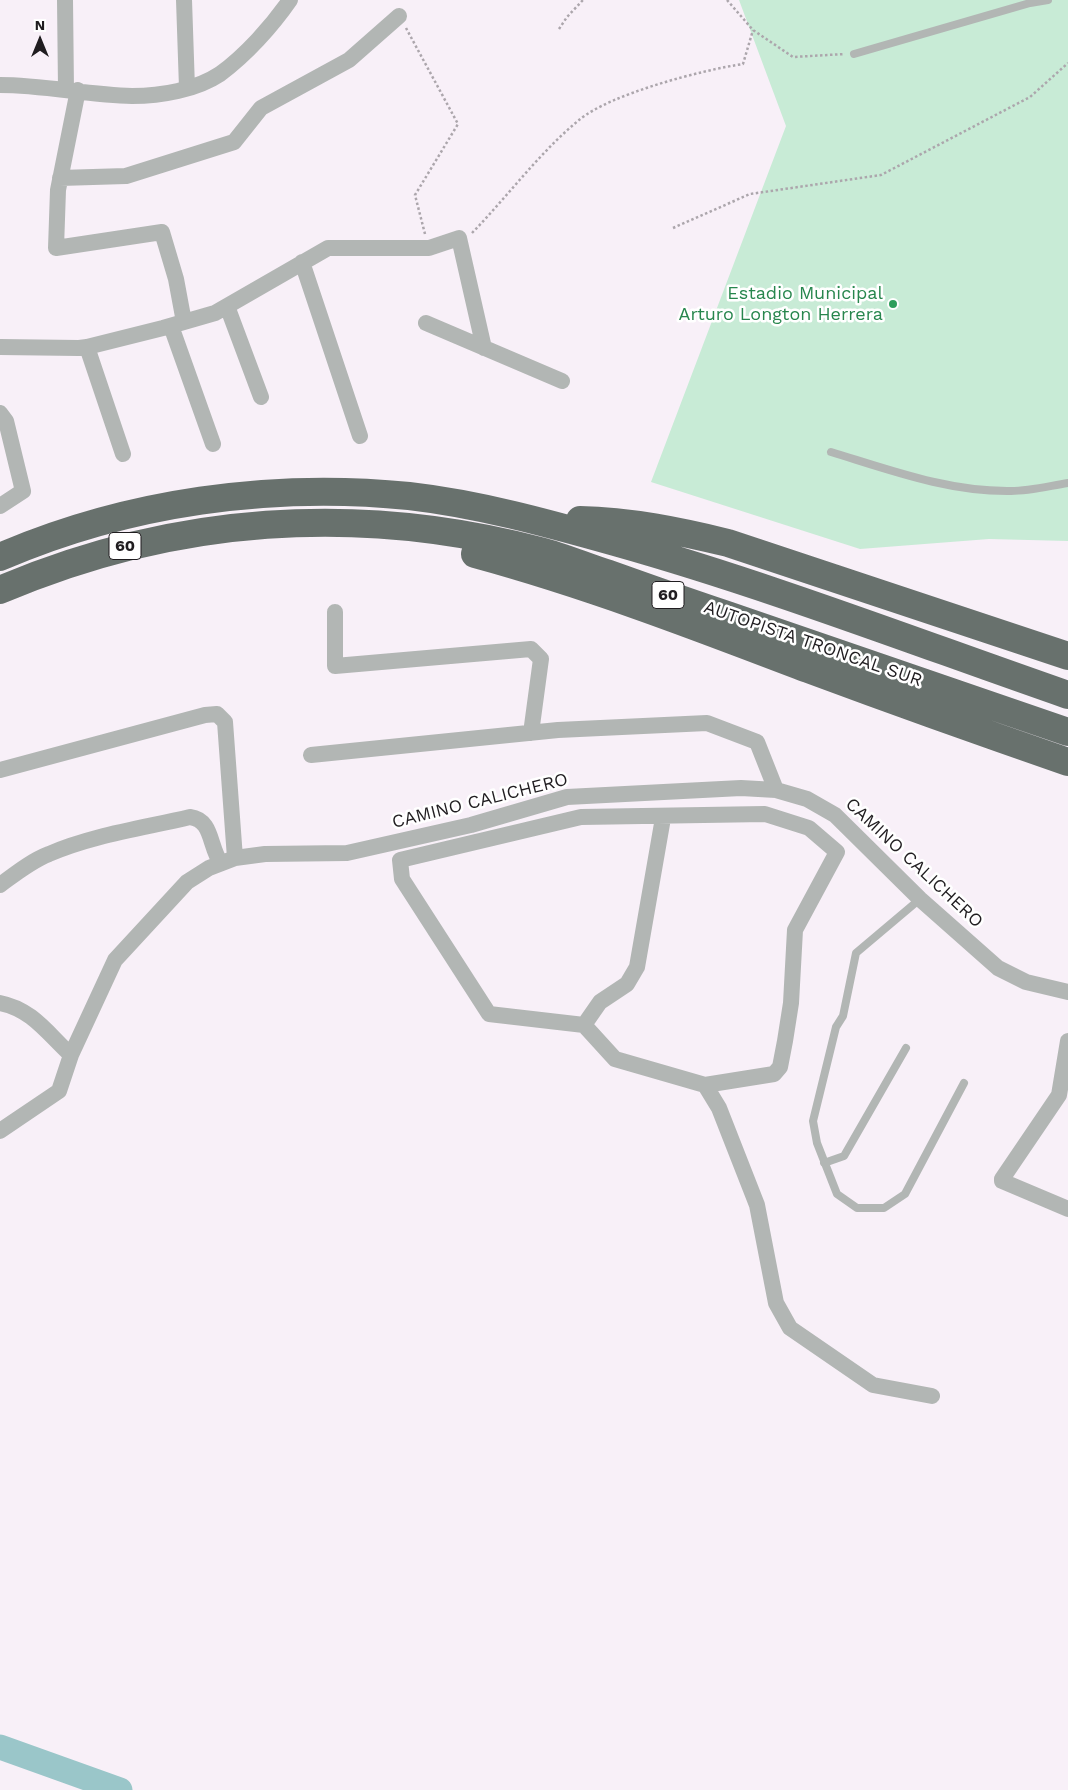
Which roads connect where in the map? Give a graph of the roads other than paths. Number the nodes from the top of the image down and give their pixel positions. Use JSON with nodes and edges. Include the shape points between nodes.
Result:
{"nodes":[{"id":1,"x":65,"y":0,"type":"edge"},
{"id":2,"x":184,"y":0,"type":"edge"},
{"id":3,"x":290,"y":0,"type":"edge"},
{"id":4,"x":1048,"y":0,"type":"edge"},
{"id":5,"x":399,"y":16,"type":"road end"},
{"id":6,"x":854,"y":54,"type":"road end"},
{"id":7,"x":0,"y":84,"type":"edge"},
{"id":8,"x":187,"y":88,"type":"junction"},
{"id":9,"x":72,"y":89,"type":"junction"},
{"id":10,"x":60,"y":178,"type":"junction"},
{"id":11,"x":302,"y":262,"type":"junction"},
{"id":12,"x":226,"y":306,"type":"junction"},
{"id":13,"x":426,"y":322,"type":"dead end"},
{"id":14,"x":178,"y":324,"type":"junction"},
{"id":15,"x":0,"y":346,"type":"edge"},
{"id":16,"x":87,"y":347,"type":"junction"},
{"id":17,"x":484,"y":348,"type":"junction"},
{"id":18,"x":562,"y":381,"type":"dead end"},
{"id":19,"x":261,"y":397,"type":"dead end"},
{"id":20,"x":0,"y":414,"type":"edge"},
{"id":21,"x":360,"y":436,"type":"dead end"},
{"id":22,"x":213,"y":444,"type":"dead end"},
{"id":23,"x":831,"y":452,"type":"dead end"},
{"id":24,"x":123,"y":454,"type":"dead end"},
{"id":25,"x":1068,"y":483,"type":"edge"},
{"id":26,"x":0,"y":506,"type":"edge"},
{"id":27,"x":536,"y":520,"type":"junction"},
{"id":28,"x":256,"y":524,"type":"junction"},
{"id":29,"x":0,"y":557,"type":"edge"},
{"id":30,"x":0,"y":590,"type":"edge"},
{"id":31,"x":335,"y":612,"type":"dead end"},
{"id":32,"x":1068,"y":656,"type":"edge"},
{"id":33,"x":1068,"y":695,"type":"edge"},
{"id":34,"x":1068,"y":732,"type":"edge"},
{"id":35,"x":531,"y":733,"type":"junction"},
{"id":36,"x":311,"y":755,"type":"dead end"},
{"id":37,"x":1068,"y":762,"type":"edge"},
{"id":38,"x":0,"y":770,"type":"edge"},
{"id":39,"x":776,"y":790,"type":"junction"},
{"id":40,"x":663,"y":818,"type":"junction"},
{"id":41,"x":854,"y":833,"type":"junction"},
{"id":42,"x":836,"y":852,"type":"junction"},
{"id":43,"x":228,"y":861,"type":"junction"},
{"id":44,"x":0,"y":885,"type":"edge"},
{"id":45,"x":920,"y":899,"type":"junction"},
{"id":46,"x":1068,"y":992,"type":"edge"},
{"id":47,"x":0,"y":1003,"type":"edge"},
{"id":48,"x":584,"y":1026,"type":"junction"},
{"id":49,"x":1068,"y":1041,"type":"edge"},
{"id":50,"x":906,"y":1048,"type":"dead end"},
{"id":51,"x":71,"y":1056,"type":"junction"},
{"id":52,"x":964,"y":1083,"type":"dead end"},
{"id":53,"x":705,"y":1085,"type":"junction"},
{"id":54,"x":0,"y":1131,"type":"edge"},
{"id":55,"x":824,"y":1163,"type":"junction"},
{"id":56,"x":1068,"y":1209,"type":"edge"},
{"id":57,"x":932,"y":1396,"type":"dead end"}],
"edges":[{"from":1,"to":9,"type":"street"},
{"from":2,"to":8,"type":"street"},
{"from":3,"to":8,"type":"street","via":[[250,46],[219,74]]},
{"from":4,"to":6,"type":"lane"},
{"from":5,"to":10,"type":"street","via":[[349,60],[262,108],[234,142],[126,176]]},
{"from":7,"to":9,"type":"street"},
{"from":8,"to":9,"type":"street","via":[[132,96]]},
{"from":9,"to":10,"type":"street"},
{"from":10,"to":14,"type":"street","via":[[56,248],[162,232],[176,279]]},
{"from":11,"to":12,"type":"street"},
{"from":11,"to":17,"type":"street","via":[[328,248],[428,248],[458,238]]},
{"from":11,"to":21,"type":"street"},
{"from":12,"to":14,"type":"street","via":[[215,313]]},
{"from":12,"to":19,"type":"street"},
{"from":13,"to":17,"type":"street"},
{"from":14,"to":16,"type":"street"},
{"from":14,"to":22,"type":"street"},
{"from":15,"to":16,"type":"street"},
{"from":16,"to":24,"type":"street"},
{"from":17,"to":18,"type":"street"},
{"from":20,"to":26,"type":"street","via":[[6,421],[22,492]]},
{"from":23,"to":25,"type":"lane","via":[[911,477],[964,489],[1012,492]]},
{"from":27,"to":29,"type":"highway","name":"AUTOPISTA TRONCAL SUR","number":"60","via":[[409,496],[280,493],[153,509],[78,528]]},
{"from":27,"to":32,"type":"highway","via":[[604,520],[674,530],[728,543]]},
{"from":27,"to":33,"type":"highway","name":"AUTOPISTA TRONCAL SUR","number":"60","via":[[691,563]]},
{"from":28,"to":30,"type":"highway","name":"AUTOPISTA TRONCAL SUR","number":"60","via":[[139,543],[63,565]]},
{"from":28,"to":34,"type":"highway","name":"AUTOPISTA TRONCAL SUR","number":"60","via":[[396,526],[470,536],[543,552]]},
{"from":28,"to":37,"type":"highway","via":[[467,552],[546,573]]},
{"from":31,"to":35,"type":"street","via":[[335,666],[531,649],[541,659]]},
{"from":35,"to":36,"type":"street"},
{"from":35,"to":39,"type":"street","via":[[707,723],[757,742]]},
{"from":38,"to":43,"type":"street","via":[[217,714],[225,722]]},
{"from":39,"to":41,"type":"street","name":"CAMINO CALICHERO","via":[[822,806]]},
{"from":39,"to":43,"type":"street","name":"CAMINO CALICHERO","via":[[741,788],[567,797],[471,825],[347,853],[266,854]]},
{"from":40,"to":42,"type":"street","via":[[765,814],[809,828]]},
{"from":40,"to":48,"type":"street","via":[[638,968],[627,984],[600,1002]]},
{"from":40,"to":48,"type":"street","via":[[581,817],[400,860],[402,879],[489,1014]]},
{"from":41,"to":42,"type":"street"},
{"from":41,"to":45,"type":"street","name":"CAMINO CALICHERO"},
{"from":42,"to":53,"type":"street","via":[[795,930],[791,1003],[780,1066],[774,1074]]},
{"from":43,"to":44,"type":"street","via":[[211,845],[207,825],[200,818],[190,817],[48,854]]},
{"from":43,"to":51,"type":"street","name":"CAMINO CALICHERO","via":[[187,882],[115,960]]},
{"from":45,"to":46,"type":"street","name":"CAMINO CALICHERO","via":[[998,968],[1026,982]]},
{"from":45,"to":55,"type":"lane","via":[[856,953],[843,1016],[836,1027],[814,1121]]},
{"from":47,"to":51,"type":"street","via":[[28,1013]]},
{"from":48,"to":53,"type":"street","via":[[616,1058]]},
{"from":49,"to":56,"type":"street","via":[[1059,1095],[1002,1179]]},
{"from":50,"to":55,"type":"lane","via":[[844,1156]]},
{"from":51,"to":54,"type":"street","name":"CAMINO CALICHERO","via":[[59,1091]]},
{"from":52,"to":55,"type":"lane","via":[[905,1194],[884,1208],[857,1208],[837,1194]]},
{"from":53,"to":57,"type":"street","via":[[719,1108],[757,1205],[776,1303],[790,1328],[873,1385]]}]}
